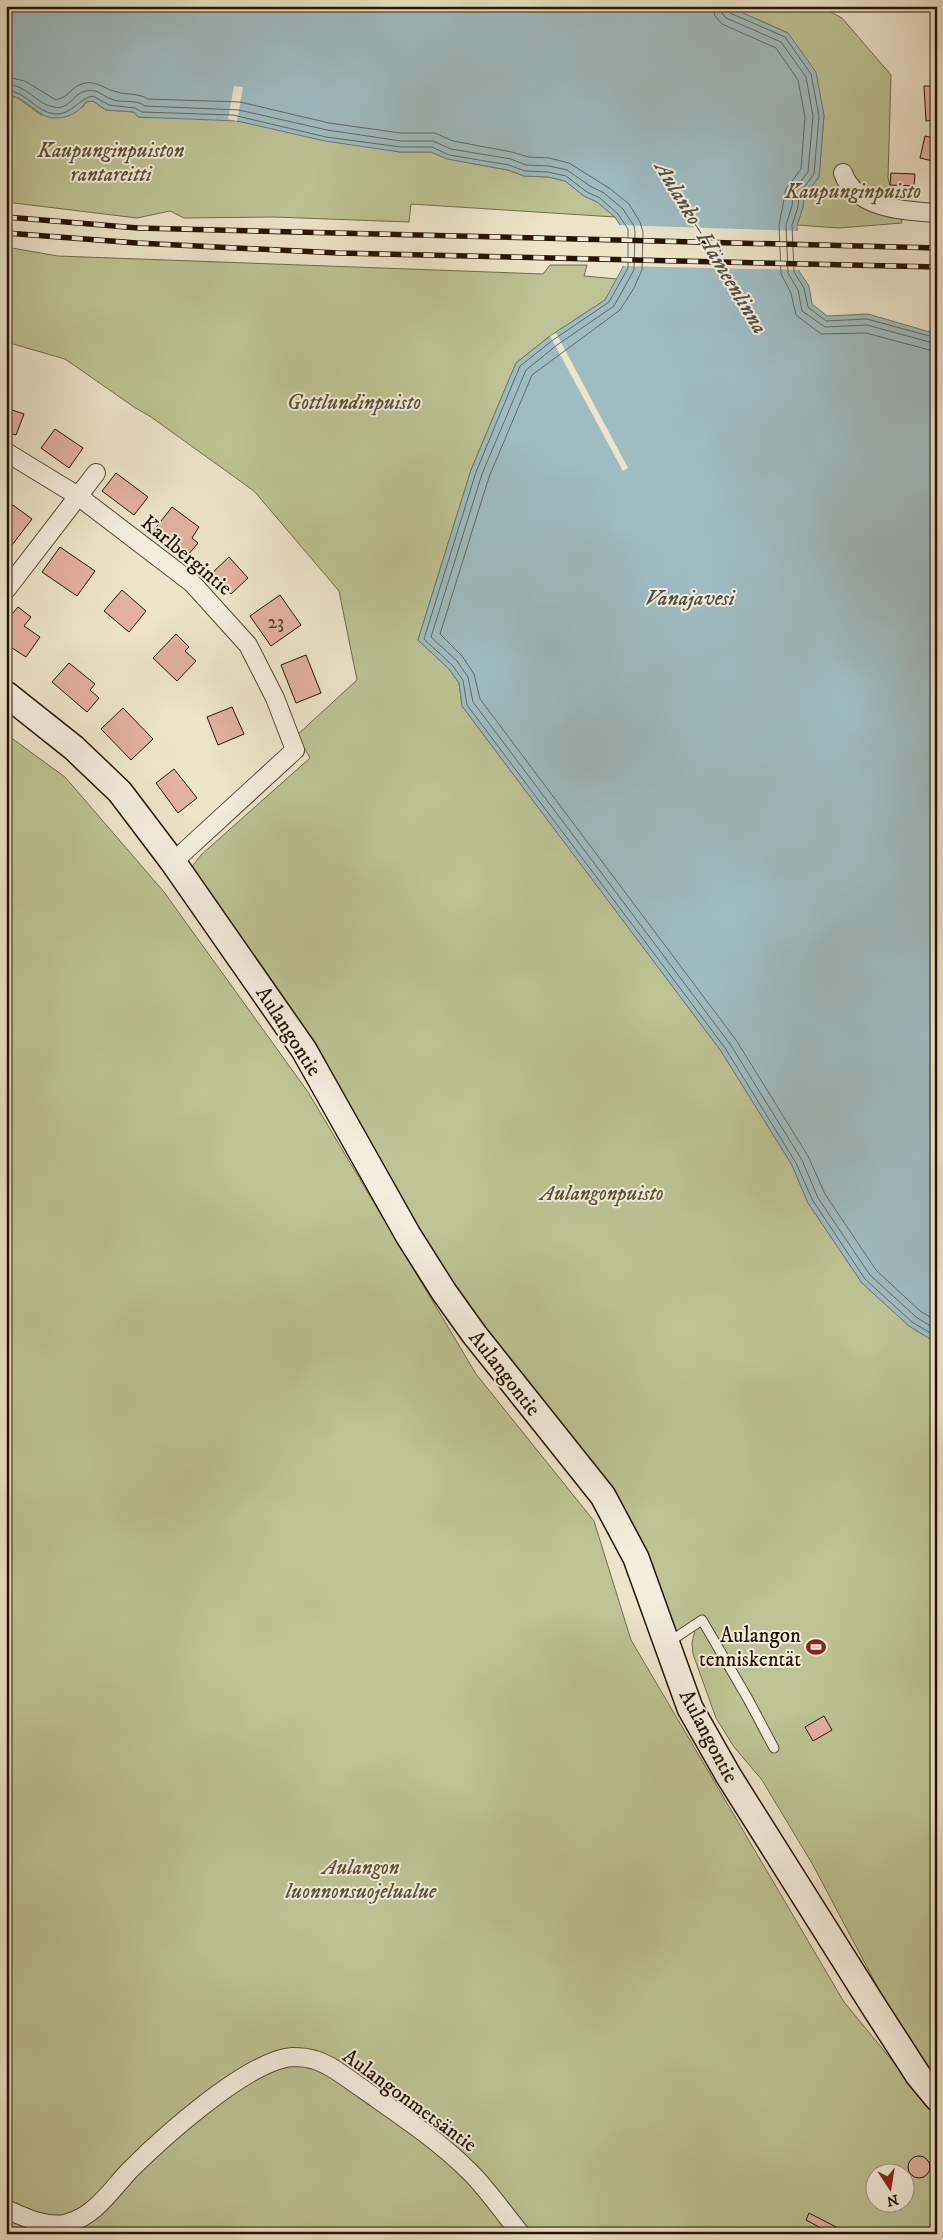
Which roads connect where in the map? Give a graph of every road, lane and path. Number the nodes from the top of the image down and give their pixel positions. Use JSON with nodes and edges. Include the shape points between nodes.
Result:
{"nodes":[{"id":1,"x":843,"y":173,"type":"dead end"},
{"id":2,"x":933,"y":213,"type":"edge"},
{"id":3,"x":6,"y":452,"type":"edge"},
{"id":4,"x":96,"y":474,"type":"dead end"},
{"id":5,"x":78,"y":496,"type":"junction"},
{"id":6,"x":6,"y":590,"type":"edge"},
{"id":7,"x":6,"y":694,"type":"edge"},
{"id":8,"x":173,"y":862,"type":"junction"},
{"id":9,"x":667,"y":1643,"type":"junction"},
{"id":10,"x":774,"y":1748,"type":"dead end"},
{"id":11,"x":937,"y":2098,"type":"edge"},
{"id":12,"x":6,"y":2209,"type":"edge"},
{"id":13,"x":66,"y":2229,"type":"edge"},
{"id":14,"x":520,"y":2234,"type":"edge"}],
"edges":[{"from":1,"to":2,"type":"street","via":[[846,182],[867,201]]},
{"from":3,"to":5,"type":"street","name":"Karlbergintie"},
{"from":4,"to":5,"type":"street"},
{"from":5,"to":6,"type":"street"},
{"from":5,"to":8,"type":"street","name":"Karlbergintie","via":[[192,583],[243,639],[275,698],[295,750]]},
{"from":7,"to":8,"type":"main road","name":"Aulangontie","via":[[74,748],[120,792]]},
{"from":8,"to":9,"type":"main road","name":"Aulangontie","via":[[304,1050],[408,1235],[444,1292],[603,1496],[636,1558]]},
{"from":9,"to":10,"type":"lane","via":[[702,1620]]},
{"from":9,"to":11,"type":"main road","name":"Aulangontie","via":[[690,1708],[728,1775],[881,2018]]},
{"from":12,"to":13,"type":"street","name":"Aulangonmetsäntie","via":[[31,2220]]},
{"from":13,"to":14,"type":"street","name":"Aulangonmetsäntie","via":[[95,2208],[183,2120],[235,2082],[266,2066],[292,2058],[315,2060],[335,2070],[442,2146],[472,2174]]}]}
